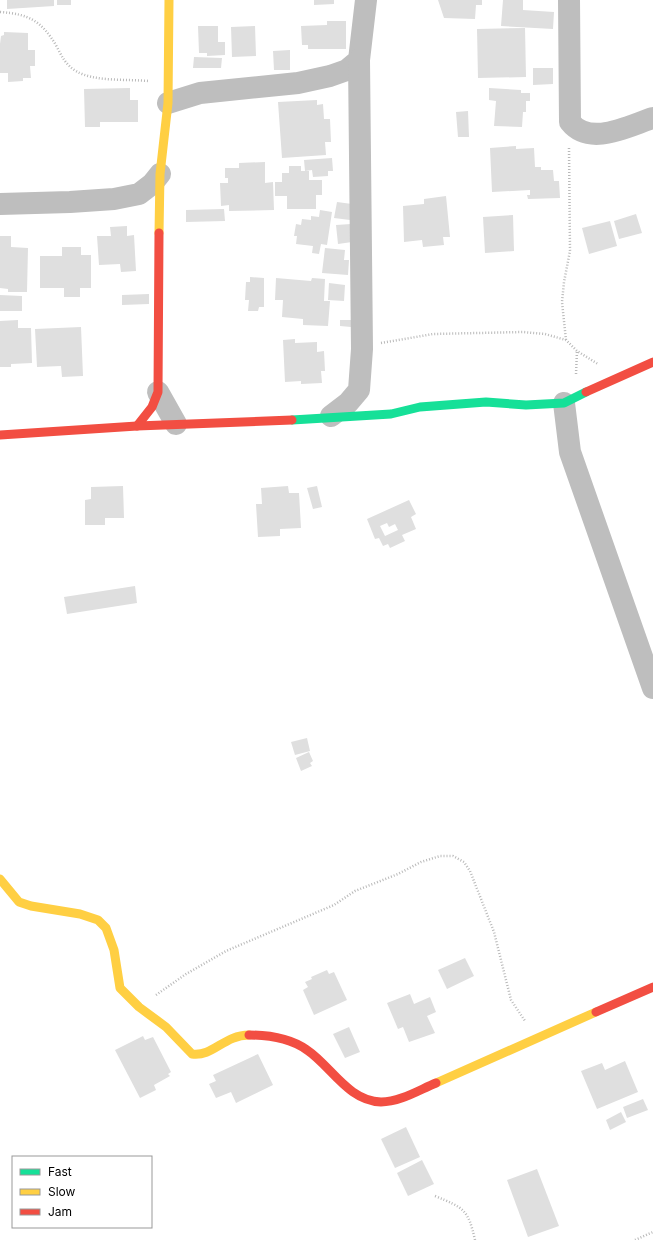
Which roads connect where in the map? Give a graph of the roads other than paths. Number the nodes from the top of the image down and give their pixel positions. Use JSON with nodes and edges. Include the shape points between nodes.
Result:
{"nodes":[{"id":1,"x":169,"y":0,"type":"edge"},
{"id":2,"x":366,"y":0,"type":"edge"},
{"id":3,"x":569,"y":0,"type":"edge"},
{"id":4,"x":359,"y":60,"type":"junction"},
{"id":5,"x":168,"y":104,"type":"junction"},
{"id":6,"x":653,"y":118,"type":"edge"},
{"id":7,"x":160,"y":174,"type":"junction"},
{"id":8,"x":0,"y":204,"type":"edge"},
{"id":9,"x":653,"y":362,"type":"edge"},
{"id":10,"x":158,"y":392,"type":"junction"},
{"id":11,"x":564,"y":403,"type":"junction"},
{"id":12,"x":331,"y":416,"type":"junction"},
{"id":13,"x":176,"y":424,"type":"junction"},
{"id":14,"x":137,"y":426,"type":"junction"},
{"id":15,"x":0,"y":435,"type":"edge"},
{"id":16,"x":653,"y":688,"type":"edge"},
{"id":17,"x":0,"y":879,"type":"edge"},
{"id":18,"x":653,"y":987,"type":"edge"}],
"edges":[{"from":1,"to":5,"type":"street"},
{"from":2,"to":4,"type":"street"},
{"from":3,"to":6,"type":"street","via":[[570,122],[575,129],[583,133],[598,135]]},
{"from":4,"to":5,"type":"street","via":[[347,70],[330,76],[298,83],[200,93]]},
{"from":4,"to":12,"type":"street","via":[[362,349],[359,390],[348,403]]},
{"from":5,"to":7,"type":"street"},
{"from":7,"to":8,"type":"street","via":[[139,194],[70,202]]},
{"from":7,"to":10,"type":"street"},
{"from":9,"to":11,"type":"street"},
{"from":10,"to":13,"type":"street"},
{"from":10,"to":14,"type":"street","via":[[152,407]]},
{"from":11,"to":12,"type":"street","via":[[526,405],[486,402],[420,407],[391,414]]},
{"from":11,"to":16,"type":"street","via":[[570,452]]},
{"from":12,"to":13,"type":"street"},
{"from":13,"to":14,"type":"street"},
{"from":14,"to":15,"type":"street"},
{"from":17,"to":18,"type":"street","via":[[20,902],[98,920],[106,928],[114,950],[120,988],[139,1007],[166,1027],[186,1049],[197,1055],[202,1054],[235,1036],[282,1038],[294,1042],[314,1055],[343,1085],[358,1095],[379,1103],[399,1099]]}]}
